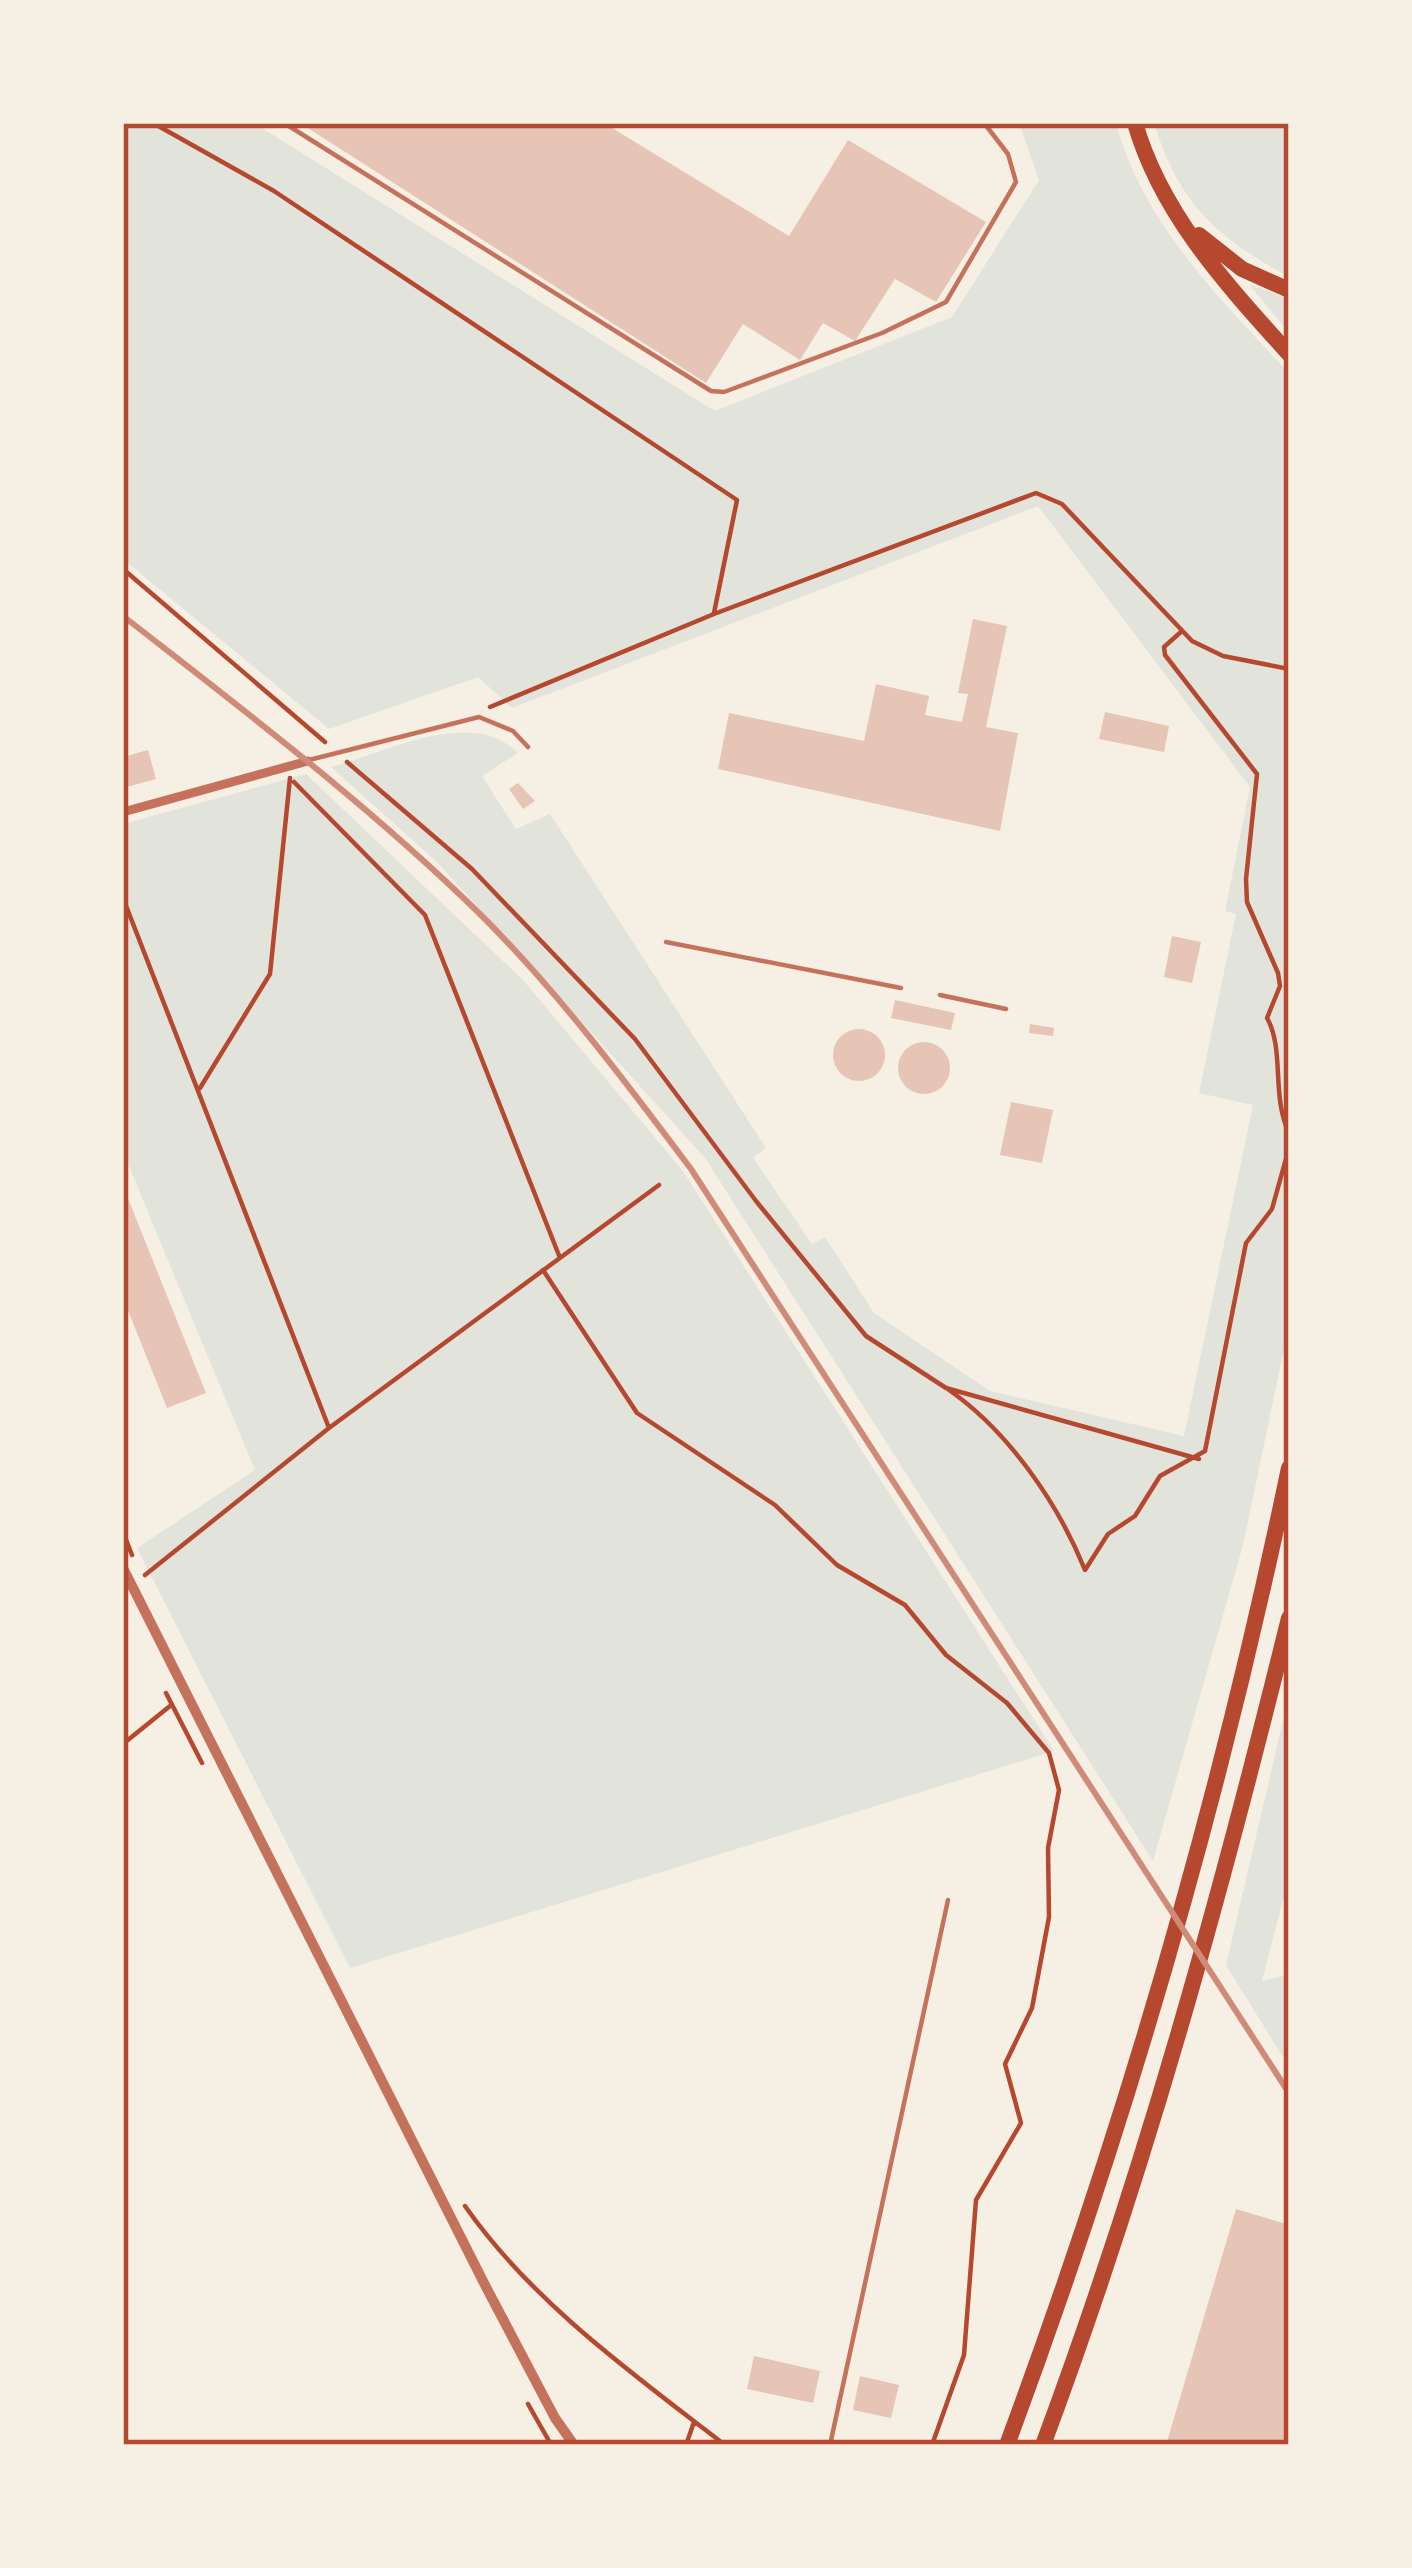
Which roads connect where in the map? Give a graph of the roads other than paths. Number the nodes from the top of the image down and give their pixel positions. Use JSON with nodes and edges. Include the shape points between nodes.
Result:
{"nodes":[{"id":1,"x":284,"y":123,"type":"edge"},
{"id":2,"x":984,"y":123,"type":"edge"},
{"id":3,"x":1135,"y":123,"type":"edge"},
{"id":4,"x":1172,"y":205,"type":"junction"},
{"id":5,"x":1289,"y":290,"type":"edge"},
{"id":6,"x":1289,"y":354,"type":"edge"},
{"id":7,"x":528,"y":747,"type":"dead end"},
{"id":8,"x":308,"y":761,"type":"joint"},
{"id":9,"x":123,"y":812,"type":"edge"},
{"id":10,"x":665,"y":942,"type":"dead end"},
{"id":11,"x":901,"y":988,"type":"dead end"},
{"id":12,"x":940,"y":995,"type":"dead end"},
{"id":13,"x":1006,"y":1009,"type":"dead end"},
{"id":14,"x":1289,"y":1468,"type":"edge"},
{"id":15,"x":123,"y":1568,"type":"edge"},
{"id":16,"x":1289,"y":1618,"type":"edge"},
{"id":17,"x":948,"y":1900,"type":"dead end"},
{"id":18,"x":574,"y":2445,"type":"edge"},
{"id":19,"x":830,"y":2445,"type":"edge"},
{"id":20,"x":1007,"y":2445,"type":"edge"},
{"id":21,"x":1043,"y":2445,"type":"edge"}],
"edges":[{"from":1,"to":2,"type":"lane","via":[[724,392],[946,302],[1016,182],[1008,154]]},
{"from":3,"to":4,"type":"highway"},
{"from":4,"to":5,"type":"highway","via":[[1216,251]]},
{"from":4,"to":6,"type":"highway","via":[[1225,283]]},
{"from":7,"to":8,"type":"lane","via":[[514,731],[479,717]]},
{"from":8,"to":9,"type":"street"},
{"from":10,"to":11,"type":"lane"},
{"from":12,"to":13,"type":"lane"},
{"from":14,"to":20,"type":"highway","via":[[1146,2032]]},
{"from":15,"to":18,"type":"street","via":[[486,2287]]},
{"from":16,"to":21,"type":"highway","via":[[1183,2031]]},
{"from":17,"to":19,"type":"lane"}]}
